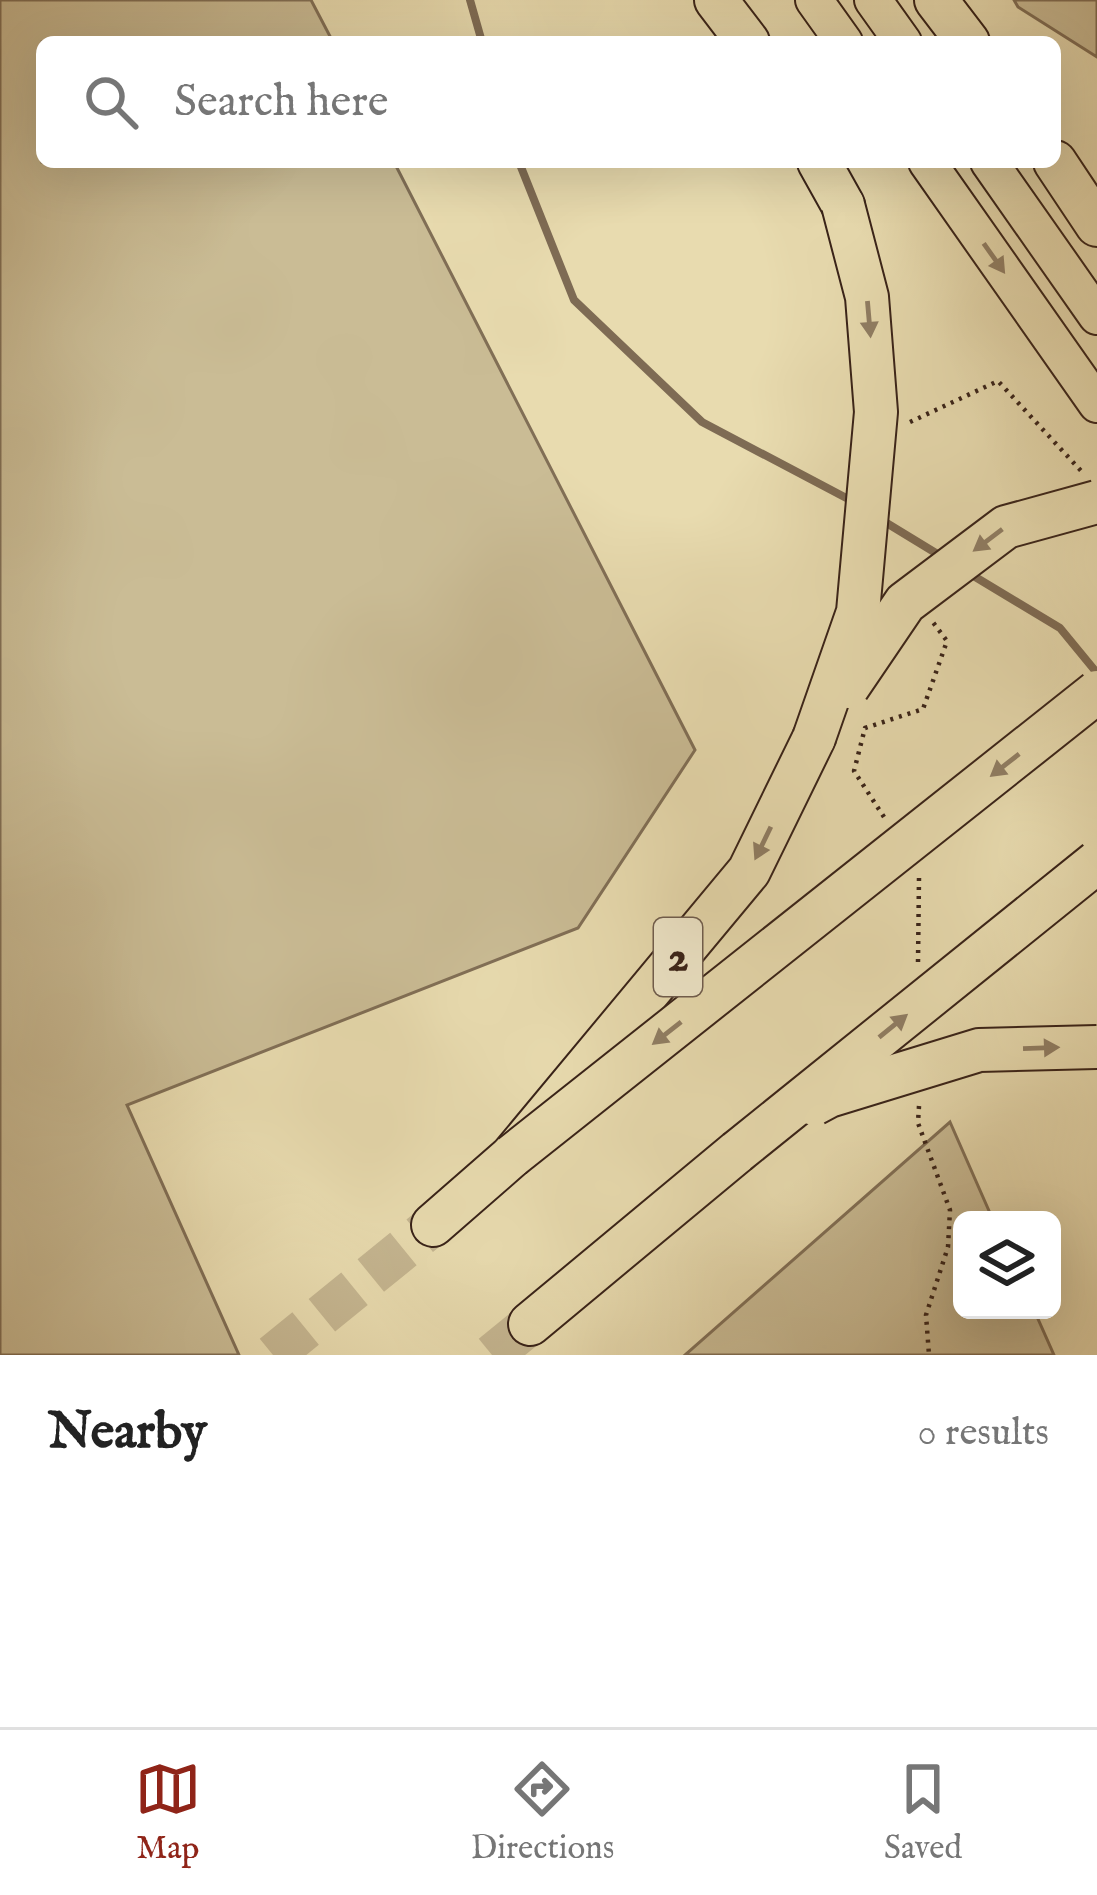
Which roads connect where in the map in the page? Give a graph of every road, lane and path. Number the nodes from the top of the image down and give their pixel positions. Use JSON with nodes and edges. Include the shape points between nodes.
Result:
{"nodes":[{"id":1,"x":716,"y":0,"type":"edge"},
{"id":2,"x":814,"y":0,"type":"edge"},
{"id":3,"x":873,"y":0,"type":"edge"},
{"id":4,"x":936,"y":0,"type":"edge"},
{"id":5,"x":743,"y":36,"type":"edge"},
{"id":6,"x":840,"y":36,"type":"edge"},
{"id":7,"x":899,"y":36,"type":"edge"},
{"id":8,"x":963,"y":36,"type":"edge"},
{"id":9,"x":822,"y":168,"type":"edge"},
{"id":10,"x":931,"y":168,"type":"edge"},
{"id":11,"x":993,"y":168,"type":"edge"},
{"id":12,"x":1059,"y":168,"type":"edge"},
{"id":13,"x":1097,"y":225,"type":"edge"},
{"id":14,"x":1097,"y":316,"type":"edge"},
{"id":15,"x":1097,"y":404,"type":"edge"},
{"id":16,"x":893,"y":422,"type":"dead end"},
{"id":17,"x":1090,"y":487,"type":"edge"},
{"id":18,"x":1097,"y":692,"type":"edge"},
{"id":19,"x":814,"y":738,"type":"junction"},
{"id":20,"x":1097,"y":862,"type":"edge"},
{"id":21,"x":1097,"y":1047,"type":"edge"},
{"id":22,"x":919,"y":1105,"type":"dead end"},
{"id":23,"x":736,"y":1152,"type":"junction"},
{"id":24,"x":512,"y":1156,"type":"junction"},
{"id":25,"x":434,"y":1225,"type":"tunnel mouth"},
{"id":26,"x":530,"y":1324,"type":"tunnel mouth"},
{"id":27,"x":929,"y":1355,"type":"edge"}],
"edges":[{"from":1,"to":5,"type":"highway"},
{"from":2,"to":6,"type":"main road"},
{"from":3,"to":7,"type":"main road"},
{"from":4,"to":8,"type":"highway"},
{"from":9,"to":19,"type":"highway","one_way":true,"bridge":true,"via":[[843,206],[867,298],[876,412],[858,612]]},
{"from":10,"to":15,"type":"main road","one_way":true},
{"from":11,"to":14,"type":"main road"},
{"from":12,"to":13,"type":"highway"},
{"from":16,"to":17,"type":"path","via":[[914,422],[998,381]]},
{"from":17,"to":19,"type":"highway","number":"2","one_way":true,"bridge":true,"via":[[1006,527],[905,602]]},
{"from":18,"to":24,"type":"highway","one_way":true,"bridge":true},
{"from":19,"to":24,"type":"highway","number":"2","one_way":true,"bridge":true,"via":[[749,872]]},
{"from":23,"to":20,"type":"highway","one_way":true,"bridge":true},
{"from":23,"to":21,"type":"highway","one_way":true,"bridge":true,"via":[[829,1096],[979,1050]]},
{"from":22,"to":27,"type":"path","via":[[950,1210],[948,1247],[926,1315]]},
{"from":23,"to":26,"type":"highway"},
{"from":24,"to":25,"type":"highway","number":"2"}]}
